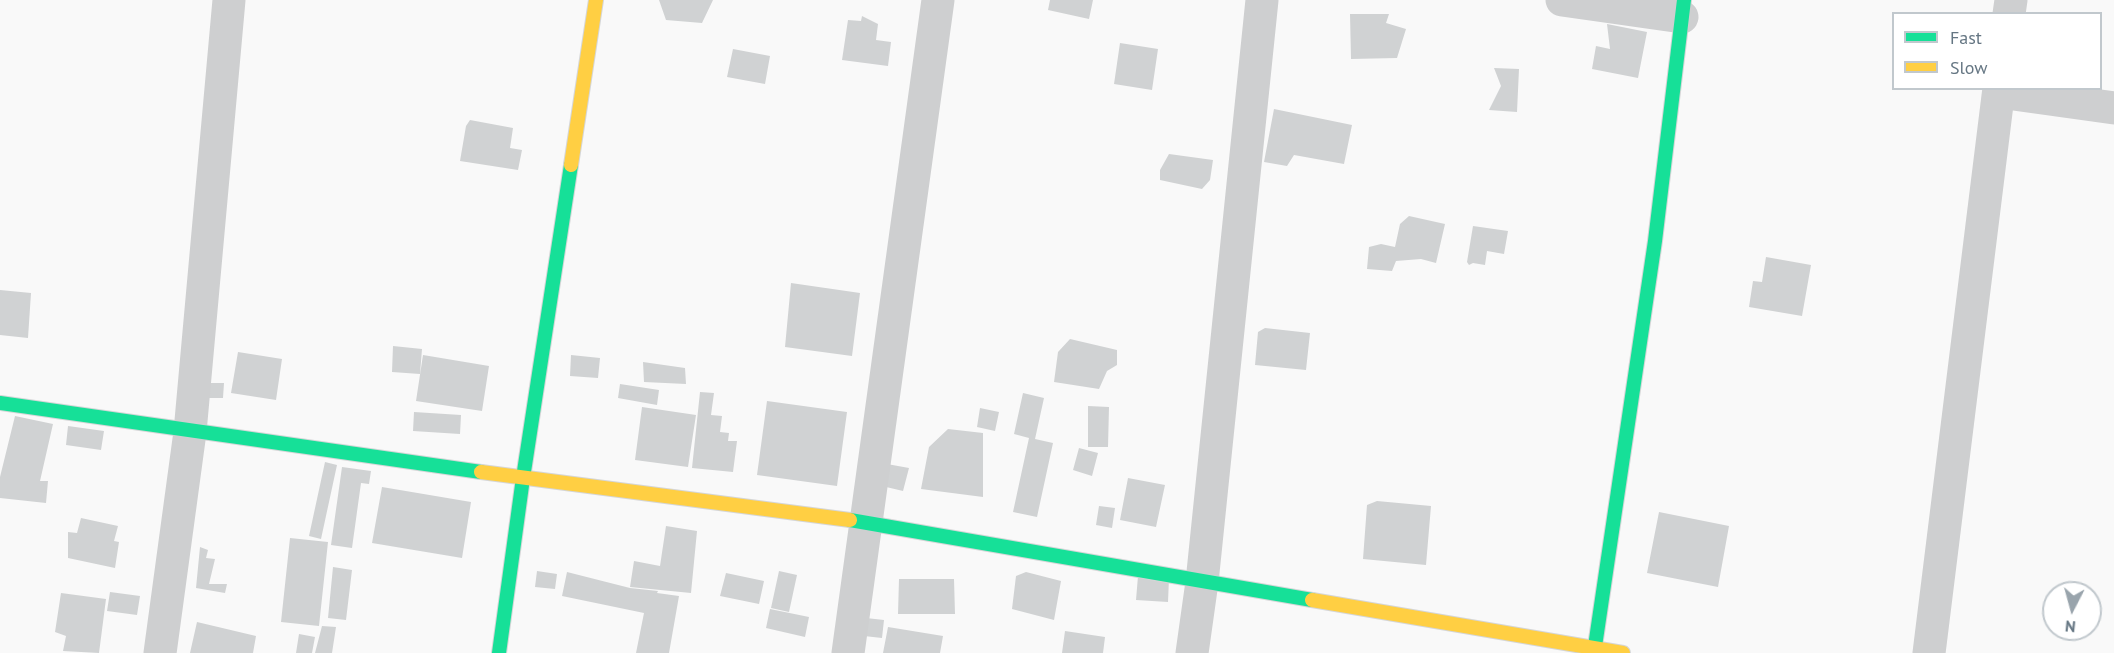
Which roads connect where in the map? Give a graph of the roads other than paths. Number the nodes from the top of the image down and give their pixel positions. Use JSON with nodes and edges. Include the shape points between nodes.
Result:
{"nodes":[{"id":1,"x":229,"y":0,"type":"edge"},
{"id":2,"x":596,"y":0,"type":"edge"},
{"id":3,"x":938,"y":0,"type":"edge"},
{"id":4,"x":1262,"y":0,"type":"edge"},
{"id":5,"x":1562,"y":0,"type":"edge"},
{"id":6,"x":1683,"y":8,"type":"edge"},
{"id":7,"x":1999,"y":90,"type":"edge"},
{"id":8,"x":2114,"y":108,"type":"edge"},
{"id":9,"x":0,"y":404,"type":"edge"},
{"id":10,"x":190,"y":432,"type":"junction"},
{"id":11,"x":523,"y":478,"type":"junction"},
{"id":12,"x":867,"y":522,"type":"junction"},
{"id":13,"x":1202,"y":582,"type":"junction"},
{"id":14,"x":1594,"y":651,"type":"edge"},
{"id":15,"x":160,"y":653,"type":"edge"},
{"id":16,"x":499,"y":653,"type":"edge"},
{"id":17,"x":848,"y":653,"type":"edge"},
{"id":18,"x":1192,"y":653,"type":"edge"},
{"id":19,"x":1623,"y":653,"type":"edge"},
{"id":20,"x":1929,"y":653,"type":"edge"}],
"edges":[{"from":1,"to":10,"type":"street"},
{"from":2,"to":11,"type":"street"},
{"from":3,"to":12,"type":"street"},
{"from":4,"to":13,"type":"street"},
{"from":5,"to":6,"type":"street"},
{"from":6,"to":14,"type":"street","via":[[1655,242]]},
{"from":7,"to":8,"type":"street"},
{"from":7,"to":20,"type":"street"},
{"from":9,"to":10,"type":"street"},
{"from":10,"to":11,"type":"street"},
{"from":10,"to":15,"type":"street"},
{"from":11,"to":12,"type":"street"},
{"from":11,"to":16,"type":"street"},
{"from":12,"to":13,"type":"street"},
{"from":12,"to":17,"type":"street"},
{"from":13,"to":14,"type":"street"},
{"from":13,"to":18,"type":"street"},
{"from":14,"to":19,"type":"street"}]}
